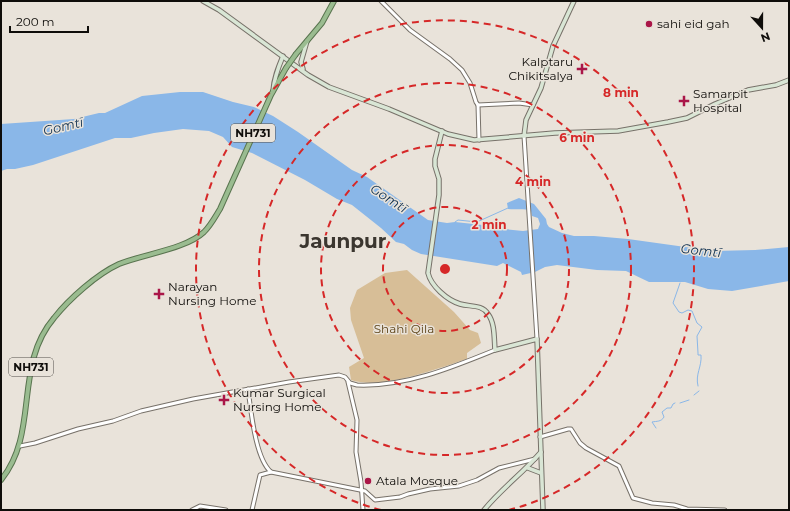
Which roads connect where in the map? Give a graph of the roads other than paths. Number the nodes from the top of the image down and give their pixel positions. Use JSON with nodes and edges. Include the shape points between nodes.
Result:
{"nodes":[{"id":1,"x":203,"y":1,"type":"edge"},
{"id":2,"x":334,"y":1,"type":"edge"},
{"id":3,"x":381,"y":1,"type":"edge"},
{"id":4,"x":574,"y":1,"type":"edge"},
{"id":5,"x":307,"y":41,"type":"junction"},
{"id":6,"x":284,"y":56,"type":"junction"},
{"id":7,"x":303,"y":70,"type":"junction"},
{"id":8,"x":789,"y":80,"type":"edge"},
{"id":9,"x":272,"y":93,"type":"junction"},
{"id":10,"x":478,"y":105,"type":"junction"},
{"id":11,"x":533,"y":105,"type":"junction"},
{"id":12,"x":442,"y":131,"type":"junction"},
{"id":13,"x":524,"y":136,"type":"junction"},
{"id":14,"x":479,"y":140,"type":"junction"},
{"id":15,"x":537,"y":339,"type":"junction"},
{"id":16,"x":494,"y":350,"type":"junction"},
{"id":17,"x":347,"y":381,"type":"junction"},
{"id":18,"x":248,"y":389,"type":"junction"},
{"id":19,"x":540,"y":437,"type":"junction"},
{"id":20,"x":20,"y":446,"type":"junction"},
{"id":21,"x":541,"y":452,"type":"junction"},
{"id":22,"x":535,"y":459,"type":"junction"},
{"id":23,"x":528,"y":468,"type":"junction"},
{"id":24,"x":271,"y":472,"type":"junction"},
{"id":25,"x":541,"y":474,"type":"junction"},
{"id":26,"x":1,"y":480,"type":"edge"},
{"id":27,"x":362,"y":490,"type":"junction"},
{"id":28,"x":192,"y":510,"type":"edge"},
{"id":29,"x":226,"y":510,"type":"edge"},
{"id":30,"x":252,"y":510,"type":"edge"},
{"id":31,"x":363,"y":510,"type":"edge"},
{"id":32,"x":484,"y":510,"type":"edge"},
{"id":33,"x":543,"y":510,"type":"edge"},
{"id":34,"x":725,"y":510,"type":"edge"}],
"edges":[{"from":1,"to":6,"type":"main road"},
{"from":2,"to":5,"type":"highway","number":"NH731","via":[[322,23]]},
{"from":3,"to":10,"type":"street","via":[[410,30],[450,58],[462,70]]},
{"from":4,"to":11,"type":"main road","via":[[553,46],[541,88]]},
{"from":5,"to":7,"type":"main road","via":[[301,62]]},
{"from":5,"to":9,"type":"highway","number":"NH731","bridge":true,"via":[[286,68]]},
{"from":6,"to":7,"type":"main road"},
{"from":6,"to":9,"type":"main road","via":[[273,83]]},
{"from":7,"to":12,"type":"main road","via":[[329,87]]},
{"from":8,"to":13,"type":"main road","via":[[748,90],[687,118],[618,131]]},
{"from":9,"to":20,"type":"highway","number":"NH731","via":[[214,219],[205,232],[181,244],[110,269],[91,282],[54,318],[43,334],[33,360]]},
{"from":10,"to":11,"type":"street"},
{"from":10,"to":14,"type":"street"},
{"from":11,"to":13,"type":"main road","via":[[526,120]]},
{"from":12,"to":14,"type":"main road"},
{"from":12,"to":16,"type":"main road","via":[[435,159],[439,179],[438,205],[429,260],[429,278],[454,301],[485,310],[493,326]]},
{"from":13,"to":14,"type":"main road"},
{"from":13,"to":15,"type":"street"},
{"from":15,"to":16,"type":"main road"},
{"from":15,"to":19,"type":"main road"},
{"from":16,"to":17,"type":"street","via":[[403,382],[363,385]]},
{"from":17,"to":18,"type":"street","via":[[339,375]]},
{"from":17,"to":27,"type":"street","via":[[357,420],[356,452]]},
{"from":18,"to":20,"type":"street","via":[[193,399]]},
{"from":18,"to":24,"type":"street","via":[[257,443]]},
{"from":19,"to":21,"type":"main road"},
{"from":19,"to":34,"type":"street","via":[[571,429],[586,448],[618,466],[633,498],[687,509]]},
{"from":20,"to":26,"type":"highway","number":"NH731"},
{"from":21,"to":22,"type":"main road"},
{"from":21,"to":25,"type":"main road"},
{"from":22,"to":23,"type":"main road"},
{"from":22,"to":27,"type":"street","via":[[499,468],[477,480],[454,487],[430,489],[400,497],[375,500]]},
{"from":23,"to":25,"type":"main road"},
{"from":23,"to":32,"type":"main road","via":[[496,495]]},
{"from":24,"to":27,"type":"street"},
{"from":24,"to":30,"type":"street","via":[[260,475]]},
{"from":25,"to":33,"type":"main road"},
{"from":27,"to":31,"type":"street"},
{"from":28,"to":29,"type":"street","via":[[200,506]]}]}
